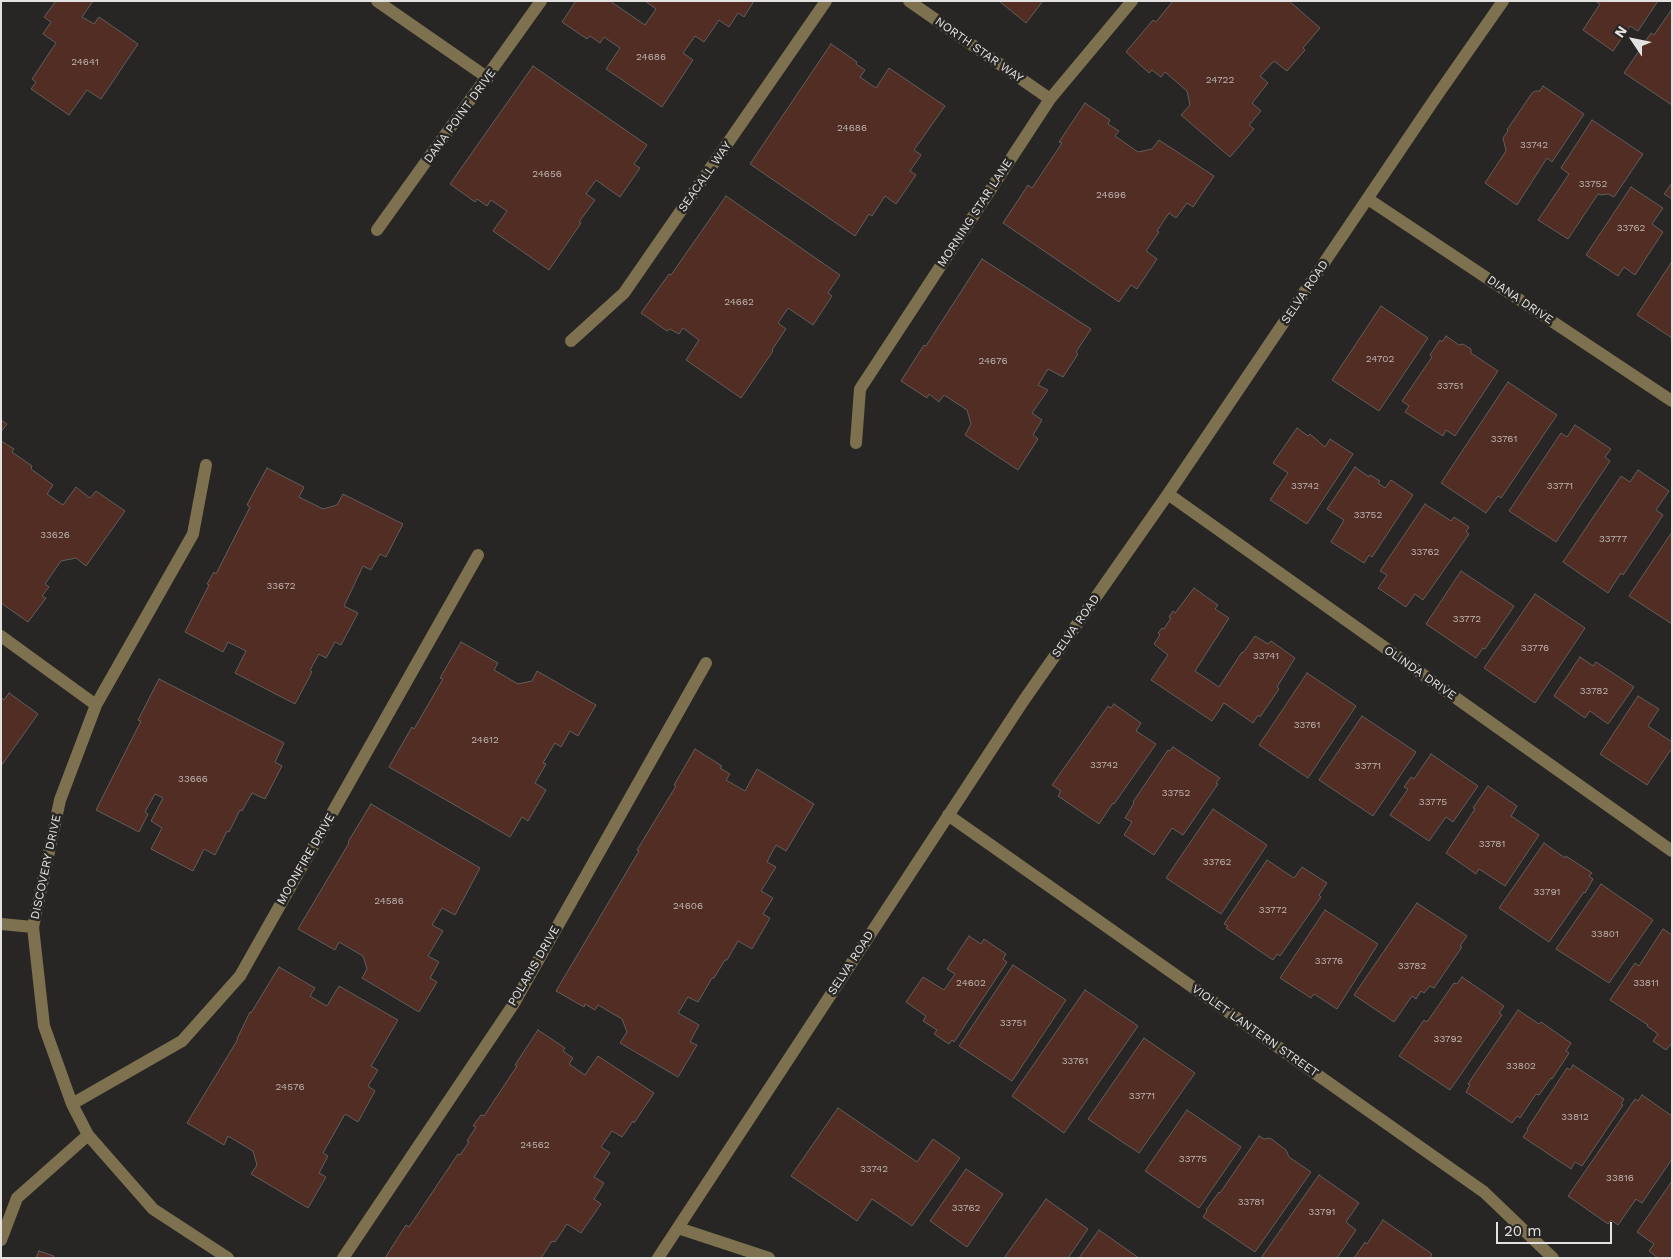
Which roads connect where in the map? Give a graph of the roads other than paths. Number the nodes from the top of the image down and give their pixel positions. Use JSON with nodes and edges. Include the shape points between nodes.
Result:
{"nodes":[{"id":1,"x":377,"y":1,"type":"edge"},
{"id":2,"x":541,"y":1,"type":"edge"},
{"id":3,"x":826,"y":1,"type":"edge"},
{"id":4,"x":909,"y":1,"type":"edge"},
{"id":5,"x":1132,"y":1,"type":"edge"},
{"id":6,"x":1503,"y":1,"type":"edge"},
{"id":7,"x":488,"y":78,"type":"junction"},
{"id":8,"x":1050,"y":99,"type":"junction"},
{"id":9,"x":1368,"y":199,"type":"junction"},
{"id":10,"x":377,"y":230,"type":"dead end"},
{"id":11,"x":570,"y":341,"type":"dead end"},
{"id":12,"x":1672,"y":401,"type":"edge"},
{"id":13,"x":856,"y":443,"type":"dead end"},
{"id":14,"x":206,"y":464,"type":"dead end"},
{"id":15,"x":1168,"y":494,"type":"junction"},
{"id":16,"x":478,"y":555,"type":"dead end"},
{"id":17,"x":1,"y":636,"type":"edge"},
{"id":18,"x":706,"y":663,"type":"dead end"},
{"id":19,"x":96,"y":706,"type":"junction"},
{"id":20,"x":948,"y":815,"type":"junction"},
{"id":21,"x":1672,"y":851,"type":"edge"},
{"id":22,"x":1,"y":924,"type":"edge"},
{"id":23,"x":33,"y":927,"type":"junction"},
{"id":24,"x":72,"y":1104,"type":"junction"},
{"id":25,"x":88,"y":1135,"type":"junction"},
{"id":26,"x":678,"y":1228,"type":"junction"},
{"id":27,"x":1,"y":1240,"type":"edge"},
{"id":28,"x":228,"y":1258,"type":"edge"},
{"id":29,"x":343,"y":1258,"type":"edge"},
{"id":30,"x":658,"y":1258,"type":"edge"},
{"id":31,"x":769,"y":1258,"type":"edge"},
{"id":32,"x":1553,"y":1258,"type":"edge"}],
"edges":[{"from":1,"to":7,"type":"street"},
{"from":2,"to":7,"type":"street","name":"DANA POINT DRIVE"},
{"from":3,"to":11,"type":"street","name":"SEACALL WAY","via":[[624,293]]},
{"from":4,"to":8,"type":"street","name":"NORTH STAR WAY"},
{"from":5,"to":8,"type":"street","name":"MORNING STAR LANE"},
{"from":6,"to":9,"type":"street","name":"SELVA ROAD"},
{"from":7,"to":10,"type":"street","name":"DANA POINT DRIVE"},
{"from":8,"to":13,"type":"street","name":"MORNING STAR LANE","via":[[860,389]]},
{"from":9,"to":12,"type":"street","name":"DIANA DRIVE"},
{"from":9,"to":15,"type":"street","name":"SELVA ROAD"},
{"from":14,"to":19,"type":"street","name":"DISCOVERY DRIVE","via":[[193,534]]},
{"from":15,"to":20,"type":"street","name":"SELVA ROAD"},
{"from":15,"to":21,"type":"street","name":"OLINDA DRIVE"},
{"from":16,"to":24,"type":"street","name":"MOONFIRE DRIVE","via":[[240,976],[182,1042]]},
{"from":17,"to":19,"type":"street"},
{"from":18,"to":29,"type":"street","name":"POLARIS DRIVE","via":[[513,1005]]},
{"from":19,"to":23,"type":"street","name":"DISCOVERY DRIVE","via":[[60,800]]},
{"from":20,"to":26,"type":"street","name":"SELVA ROAD"},
{"from":20,"to":32,"type":"street","name":"VIOLET LANTERN STREET","via":[[1484,1192]]},
{"from":22,"to":23,"type":"street"},
{"from":23,"to":24,"type":"street","name":"DISCOVERY DRIVE","via":[[44,1026]]},
{"from":24,"to":25,"type":"street","name":"DISCOVERY DRIVE"},
{"from":25,"to":27,"type":"street","via":[[17,1198]]},
{"from":25,"to":28,"type":"street","name":"DISCOVERY DRIVE","via":[[153,1209]]},
{"from":26,"to":30,"type":"street","name":"SELVA ROAD"},
{"from":26,"to":31,"type":"street"}]}
